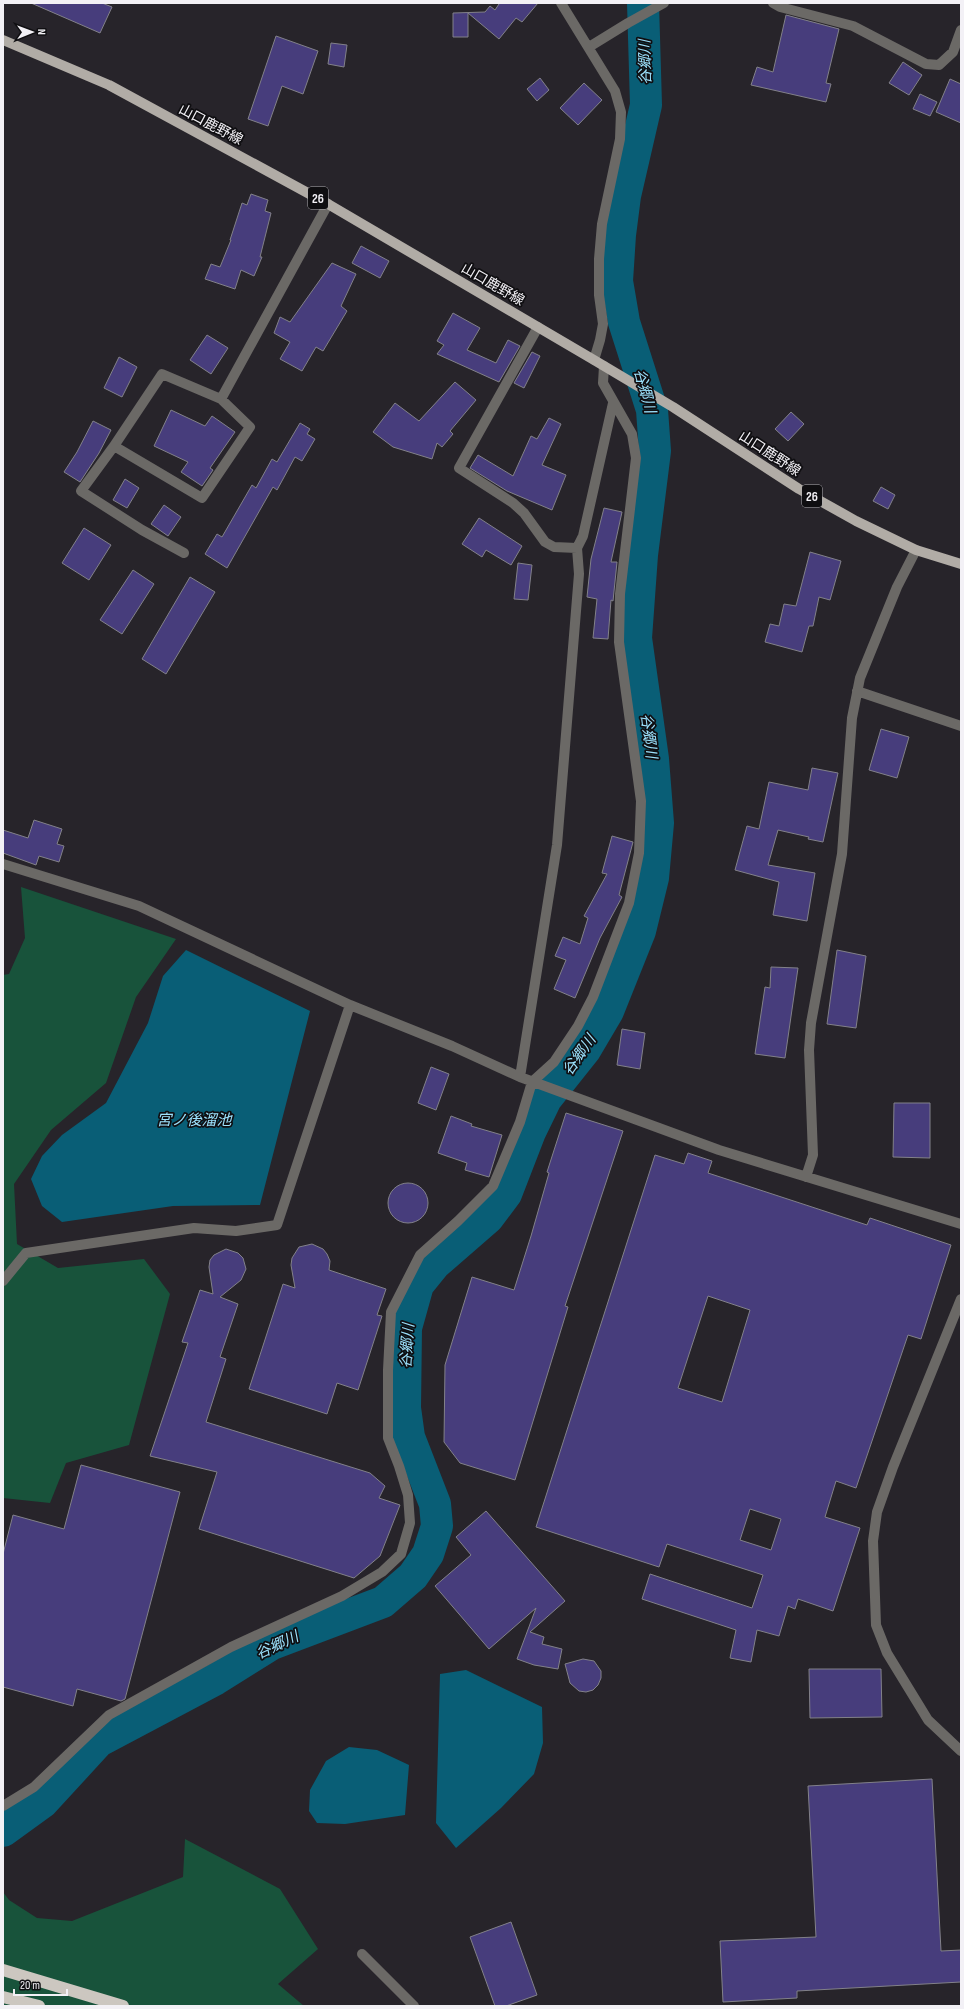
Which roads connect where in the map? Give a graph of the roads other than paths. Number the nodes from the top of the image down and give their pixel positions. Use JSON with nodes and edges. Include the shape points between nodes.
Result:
{"nodes":[{"id":1,"x":561,"y":3,"type":"edge"},
{"id":2,"x":664,"y":3,"type":"edge"},
{"id":3,"x":773,"y":3,"type":"edge"},
{"id":4,"x":961,"y":30,"type":"edge"},
{"id":5,"x":3,"y":40,"type":"edge"},
{"id":6,"x":589,"y":47,"type":"junction"},
{"id":7,"x":328,"y":204,"type":"junction"},
{"id":8,"x":538,"y":327,"type":"junction"},
{"id":9,"x":594,"y":360,"type":"junction"},
{"id":10,"x":604,"y":366,"type":"junction"},
{"id":11,"x":221,"y":399,"type":"junction"},
{"id":12,"x":613,"y":403,"type":"junction"},
{"id":13,"x":114,"y":446,"type":"junction"},
{"id":14,"x":578,"y":548,"type":"junction"},
{"id":15,"x":916,"y":550,"type":"junction"},
{"id":16,"x":184,"y":553,"type":"dead end"},
{"id":17,"x":961,"y":564,"type":"edge"},
{"id":18,"x":858,"y":691,"type":"junction"},
{"id":19,"x":961,"y":726,"type":"edge"},
{"id":20,"x":3,"y":864,"type":"edge"},
{"id":21,"x":350,"y":1005,"type":"junction"},
{"id":22,"x":520,"y":1077,"type":"junction"},
{"id":23,"x":536,"y":1083,"type":"junction"},
{"id":24,"x":806,"y":1177,"type":"junction"},
{"id":25,"x":961,"y":1224,"type":"edge"},
{"id":26,"x":3,"y":1281,"type":"edge"},
{"id":27,"x":961,"y":1299,"type":"edge"},
{"id":28,"x":961,"y":1751,"type":"edge"},
{"id":29,"x":3,"y":1806,"type":"edge"},
{"id":30,"x":362,"y":1954,"type":"dead end"},
{"id":31,"x":3,"y":1970,"type":"edge"},
{"id":32,"x":3,"y":1997,"type":"edge"},
{"id":33,"x":39,"y":2006,"type":"edge"},
{"id":34,"x":123,"y":2006,"type":"edge"},
{"id":35,"x":414,"y":2006,"type":"edge"}],
"edges":[{"from":1,"to":6,"type":"street"},
{"from":2,"to":6,"type":"street"},
{"from":3,"to":4,"type":"street","via":[[853,26],[926,64],[939,65],[953,52]]},
{"from":5,"to":7,"type":"main road","name":"山口鹿野線","number":"26","via":[[109,85]]},
{"from":6,"to":9,"type":"street","via":[[615,91],[622,112],[620,139],[602,224],[599,288],[603,324]]},
{"from":7,"to":8,"type":"main road","name":"山口鹿野線","number":"26"},
{"from":7,"to":11,"type":"street"},
{"from":8,"to":9,"type":"main road","name":"山口鹿野線","number":"26"},
{"from":8,"to":14,"type":"street","via":[[459,468],[513,503],[524,513],[545,542],[554,547]]},
{"from":9,"to":10,"type":"main road","name":"山口鹿野線","number":"26"},
{"from":10,"to":12,"type":"street","via":[[603,383]]},
{"from":10,"to":15,"type":"main road","name":"山口鹿野線","number":"26","via":[[673,407],[799,489],[856,521]]},
{"from":11,"to":13,"type":"street","via":[[162,374]]},
{"from":11,"to":13,"type":"street","via":[[250,427],[202,498]]},
{"from":12,"to":14,"type":"street","via":[[583,536]]},
{"from":12,"to":23,"type":"street","via":[[632,434],[636,458],[620,594],[618,642],[641,801],[639,853],[629,904],[593,997],[578,1026],[554,1062]]},
{"from":13,"to":16,"type":"street","via":[[81,490],[142,530]]},
{"from":14,"to":22,"type":"street","via":[[579,574],[557,845]]},
{"from":15,"to":17,"type":"main road","name":"山口鹿野線","number":"26"},
{"from":15,"to":18,"type":"street","via":[[883,617],[860,678]]},
{"from":18,"to":19,"type":"street"},
{"from":18,"to":24,"type":"street","via":[[852,718],[842,854],[811,1022],[813,1155]]},
{"from":20,"to":21,"type":"street","via":[[139,906]]},
{"from":21,"to":22,"type":"street","via":[[452,1046]]},
{"from":21,"to":26,"type":"street","via":[[277,1225],[236,1232],[194,1228],[26,1253]]},
{"from":22,"to":23,"type":"street"},
{"from":23,"to":24,"type":"street","via":[[719,1150]]},
{"from":23,"to":29,"type":"street","via":[[493,1186],[420,1255],[391,1312],[388,1438],[408,1495],[410,1523],[401,1554],[382,1572],[342,1596],[231,1647],[109,1715],[34,1787]]},
{"from":24,"to":25,"type":"street"},
{"from":27,"to":28,"type":"street","via":[[877,1512],[873,1541],[876,1625],[887,1653],[928,1720]]},
{"from":30,"to":35,"type":"street"},
{"from":31,"to":34,"type":"highway"},
{"from":32,"to":33,"type":"highway"}]}
